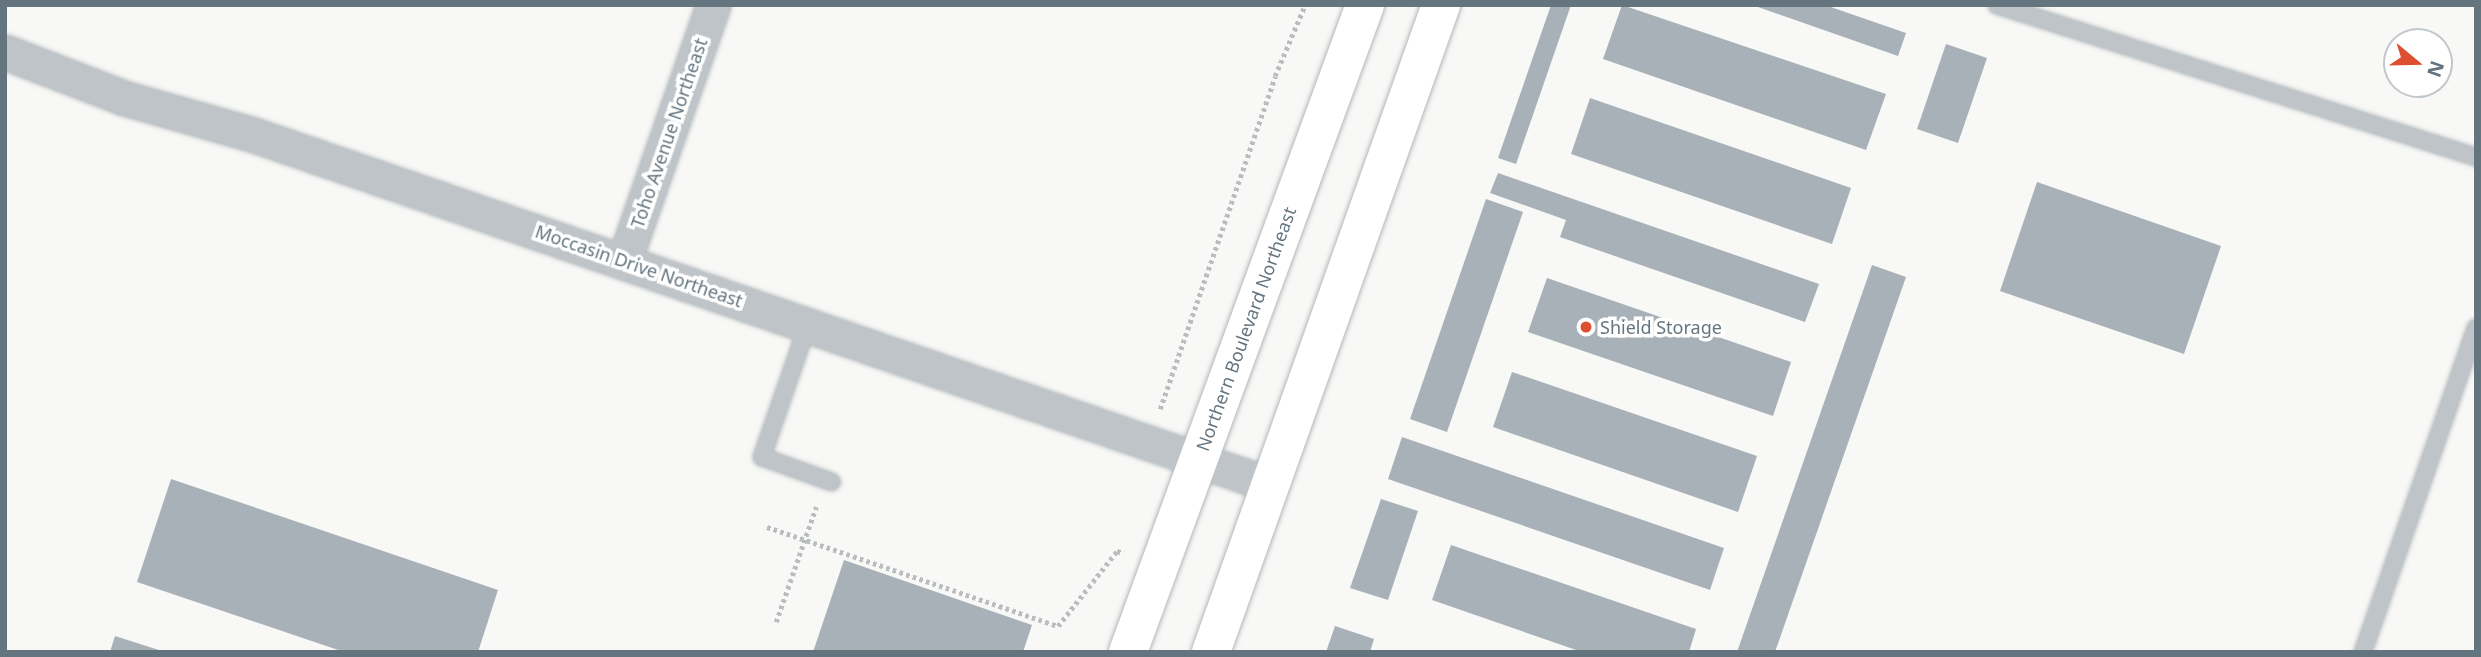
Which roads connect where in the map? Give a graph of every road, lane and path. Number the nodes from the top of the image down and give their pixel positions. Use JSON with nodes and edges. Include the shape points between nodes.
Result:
{"nodes":[{"id":1,"x":713,"y":5,"type":"edge"},
{"id":2,"x":1305,"y":5,"type":"edge"},
{"id":3,"x":1365,"y":5,"type":"edge"},
{"id":4,"x":1441,"y":5,"type":"edge"},
{"id":5,"x":1997,"y":5,"type":"edge"},
{"id":6,"x":5,"y":52,"type":"edge"},
{"id":7,"x":2476,"y":158,"type":"edge"},
{"id":8,"x":624,"y":261,"type":"junction"},
{"id":9,"x":808,"y":324,"type":"junction"},
{"id":10,"x":2476,"y":328,"type":"edge"},
{"id":11,"x":1148,"y":442,"type":"junction"},
{"id":12,"x":1198,"y":461,"type":"junction"},
{"id":13,"x":832,"y":482,"type":"dead end"},
{"id":14,"x":1271,"y":485,"type":"junction"},
{"id":15,"x":818,"y":499,"type":"dead end"},
{"id":16,"x":767,"y":527,"type":"dead end"},
{"id":17,"x":805,"y":540,"type":"junction"},
{"id":18,"x":1131,"y":556,"type":"dead end"},
{"id":19,"x":776,"y":622,"type":"dead end"},
{"id":20,"x":1128,"y":652,"type":"edge"},
{"id":21,"x":1211,"y":652,"type":"edge"},
{"id":22,"x":2363,"y":652,"type":"edge"}],
"edges":[{"from":1,"to":8,"type":"street","name":"Toho Avenue Northeast"},
{"from":2,"to":11,"type":"path","via":[[1275,76]]},
{"from":3,"to":12,"type":"main road","name":"Northern Boulevard Northeast"},
{"from":4,"to":14,"type":"main road"},
{"from":5,"to":7,"type":"lane"},
{"from":6,"to":8,"type":"street","name":"Moccasin Drive Northeast","via":[[124,98],[254,135]]},
{"from":8,"to":9,"type":"street","name":"Moccasin Drive Northeast"},
{"from":9,"to":11,"type":"street","name":"Moccasin Drive Northeast"},
{"from":9,"to":13,"type":"lane","via":[[762,457]]},
{"from":10,"to":22,"type":"lane"},
{"from":11,"to":12,"type":"street","name":"Moccasin Drive Northeast"},
{"from":12,"to":14,"type":"street","name":"Moccasin Drive Northeast"},
{"from":12,"to":20,"type":"main road","name":"Northern Boulevard Northeast"},
{"from":14,"to":21,"type":"main road"},
{"from":15,"to":17,"type":"path"},
{"from":16,"to":17,"type":"path"},
{"from":17,"to":18,"type":"path","via":[[1058,626],[1117,551]]},
{"from":17,"to":19,"type":"path"}]}
